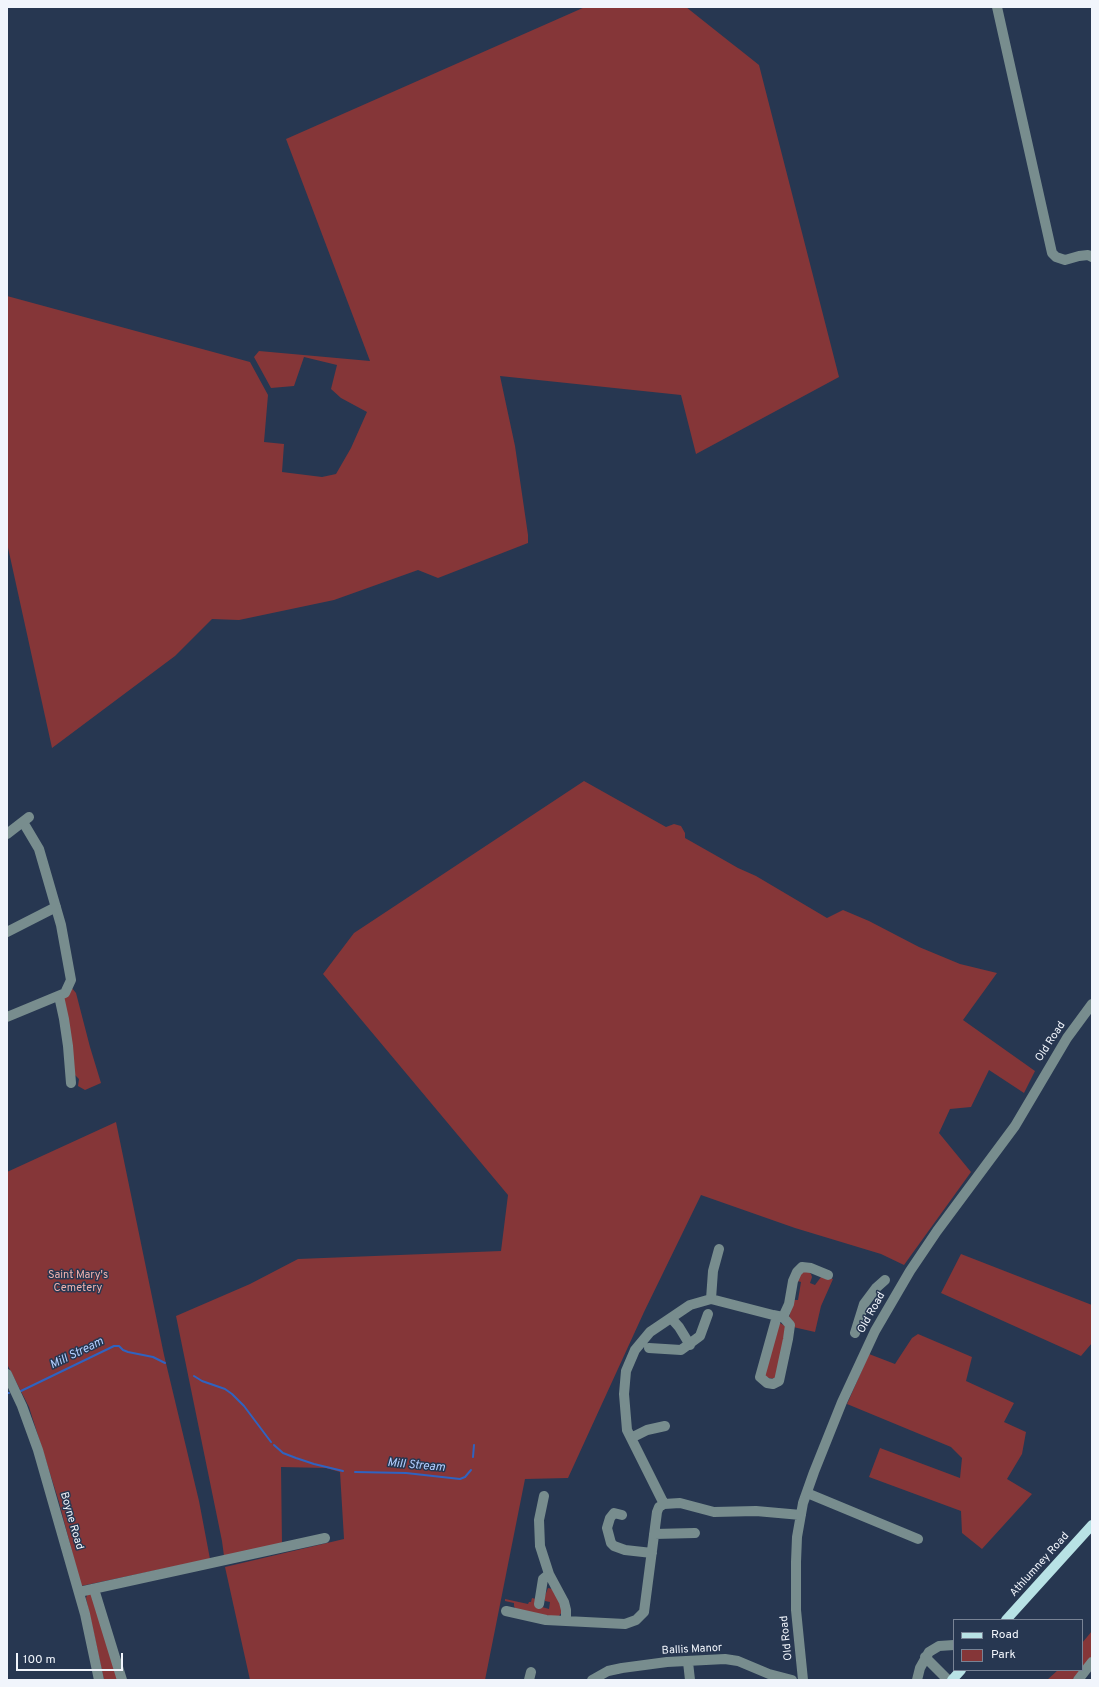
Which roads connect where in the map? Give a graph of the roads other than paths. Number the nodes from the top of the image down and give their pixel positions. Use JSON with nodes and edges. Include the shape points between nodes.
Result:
{"nodes":[{"id":1,"x":997,"y":7,"type":"edge"},
{"id":2,"x":1092,"y":257,"type":"edge"},
{"id":3,"x":7,"y":834,"type":"edge"},
{"id":4,"x":56,"y":907,"type":"junction"},
{"id":5,"x":7,"y":932,"type":"edge"},
{"id":6,"x":58,"y":996,"type":"junction"},
{"id":7,"x":1092,"y":1004,"type":"edge"},
{"id":8,"x":7,"y":1017,"type":"edge"},
{"id":9,"x":71,"y":1083,"type":"dead end"},
{"id":10,"x":719,"y":1249,"type":"dead end"},
{"id":11,"x":828,"y":1275,"type":"dead end"},
{"id":12,"x":885,"y":1280,"type":"dead end"},
{"id":13,"x":711,"y":1299,"type":"junction"},
{"id":14,"x":708,"y":1314,"type":"dead end"},
{"id":15,"x":780,"y":1316,"type":"junction"},
{"id":16,"x":671,"y":1318,"type":"junction"},
{"id":17,"x":858,"y":1322,"type":"junction"},
{"id":18,"x":875,"y":1331,"type":"junction"},
{"id":19,"x":855,"y":1333,"type":"dead end"},
{"id":20,"x":690,"y":1345,"type":"junction"},
{"id":21,"x":649,"y":1348,"type":"dead end"},
{"id":22,"x":7,"y":1374,"type":"edge"},
{"id":23,"x":665,"y":1426,"type":"dead end"},
{"id":24,"x":631,"y":1438,"type":"junction"},
{"id":25,"x":806,"y":1493,"type":"junction"},
{"id":26,"x":544,"y":1496,"type":"dead end"},
{"id":27,"x":664,"y":1504,"type":"junction"},
{"id":28,"x":622,"y":1515,"type":"dead end"},
{"id":29,"x":800,"y":1515,"type":"junction"},
{"id":30,"x":1092,"y":1525,"type":"edge"},
{"id":31,"x":695,"y":1533,"type":"dead end"},
{"id":32,"x":654,"y":1534,"type":"junction"},
{"id":33,"x":325,"y":1538,"type":"dead end"},
{"id":34,"x":918,"y":1539,"type":"dead end"},
{"id":35,"x":652,"y":1552,"type":"junction"},
{"id":36,"x":549,"y":1574,"type":"junction"},
{"id":37,"x":94,"y":1589,"type":"junction"},
{"id":38,"x":79,"y":1592,"type":"junction"},
{"id":39,"x":539,"y":1604,"type":"dead end"},
{"id":40,"x":506,"y":1611,"type":"dead end"},
{"id":41,"x":1007,"y":1619,"type":"edge"},
{"id":42,"x":566,"y":1621,"type":"junction"},
{"id":43,"x":953,"y":1645,"type":"edge"},
{"id":44,"x":925,"y":1657,"type":"junction"},
{"id":45,"x":688,"y":1662,"type":"junction"},
{"id":46,"x":1092,"y":1662,"type":"edge"},
{"id":47,"x":960,"y":1671,"type":"edge"},
{"id":48,"x":609,"y":1676,"type":"edge"},
{"id":49,"x":99,"y":1680,"type":"edge"},
{"id":50,"x":122,"y":1680,"type":"edge"},
{"id":51,"x":592,"y":1680,"type":"edge"},
{"id":52,"x":690,"y":1680,"type":"edge"},
{"id":53,"x":792,"y":1680,"type":"edge"},
{"id":54,"x":803,"y":1680,"type":"edge"},
{"id":55,"x":917,"y":1680,"type":"edge"},
{"id":56,"x":948,"y":1680,"type":"edge"},
{"id":57,"x":952,"y":1680,"type":"edge"},
{"id":58,"x":1078,"y":1680,"type":"edge"}],
"edges":[{"from":1,"to":2,"type":"street","via":[[1052,253],[1065,260],[1079,256]]},
{"from":3,"to":4,"type":"street","via":[[26,820]]},
{"from":4,"to":5,"type":"street"},
{"from":4,"to":6,"type":"street","via":[[71,980],[65,993]]},
{"from":6,"to":8,"type":"street"},
{"from":6,"to":9,"type":"street","via":[[64,1019]]},
{"from":7,"to":18,"type":"street","name":"Old Road","via":[[1060,1049],[1016,1126],[937,1231]]},
{"from":10,"to":13,"type":"street","via":[[713,1271]]},
{"from":11,"to":15,"type":"street","via":[[802,1267],[793,1281],[789,1304]]},
{"from":12,"to":17,"type":"street","via":[[864,1304]]},
{"from":13,"to":15,"type":"street"},
{"from":13,"to":16,"type":"street","via":[[690,1305]]},
{"from":14,"to":20,"type":"street","via":[[700,1336]]},
{"from":15,"to":15,"type":"street","via":[[790,1325],[779,1381],[773,1384],[760,1377]]},
{"from":16,"to":20,"type":"street"},
{"from":16,"to":24,"type":"street","via":[[650,1332],[635,1350],[626,1371],[624,1394],[627,1430]]},
{"from":17,"to":18,"type":"street"},
{"from":17,"to":19,"type":"street"},
{"from":18,"to":25,"type":"street","name":"Old Road","via":[[842,1402]]},
{"from":20,"to":21,"type":"street","via":[[681,1350]]},
{"from":22,"to":38,"type":"street","name":"Boyne Road","via":[[38,1450]]},
{"from":23,"to":24,"type":"street","via":[[647,1430]]},
{"from":24,"to":27,"type":"street"},
{"from":25,"to":29,"type":"street","name":"Old Road"},
{"from":25,"to":34,"type":"street"},
{"from":26,"to":36,"type":"street","via":[[538,1534]]},
{"from":27,"to":29,"type":"street","via":[[680,1503],[714,1512],[756,1511]]},
{"from":27,"to":32,"type":"street","via":[[657,1512]]},
{"from":28,"to":35,"type":"street","via":[[614,1513],[607,1528],[614,1546],[626,1550]]},
{"from":29,"to":54,"type":"street","name":"Old Road","via":[[796,1586]]},
{"from":30,"to":41,"type":"main road","name":"Athlumney Road"},
{"from":31,"to":32,"type":"street"},
{"from":32,"to":35,"type":"street"},
{"from":33,"to":37,"type":"street"},
{"from":35,"to":42,"type":"street","via":[[644,1612],[636,1620],[625,1624]]},
{"from":36,"to":39,"type":"street","via":[[543,1579]]},
{"from":36,"to":42,"type":"street","via":[[564,1602]]},
{"from":37,"to":38,"type":"street"},
{"from":37,"to":50,"type":"street"},
{"from":38,"to":49,"type":"street","name":"Boyne Road"},
{"from":40,"to":42,"type":"street","via":[[546,1620]]},
{"from":43,"to":44,"type":"street","via":[[934,1648]]},
{"from":44,"to":55,"type":"street"},
{"from":44,"to":56,"type":"street"},
{"from":45,"to":48,"type":"street","name":"Ballis Manor","via":[[622,1668]]},
{"from":45,"to":52,"type":"street"},
{"from":45,"to":53,"type":"street","name":"Ballis Manor","via":[[738,1661]]},
{"from":46,"to":58,"type":"street"},
{"from":47,"to":57,"type":"main road"},
{"from":48,"to":51,"type":"street","name":"Ballis Manor"}]}
